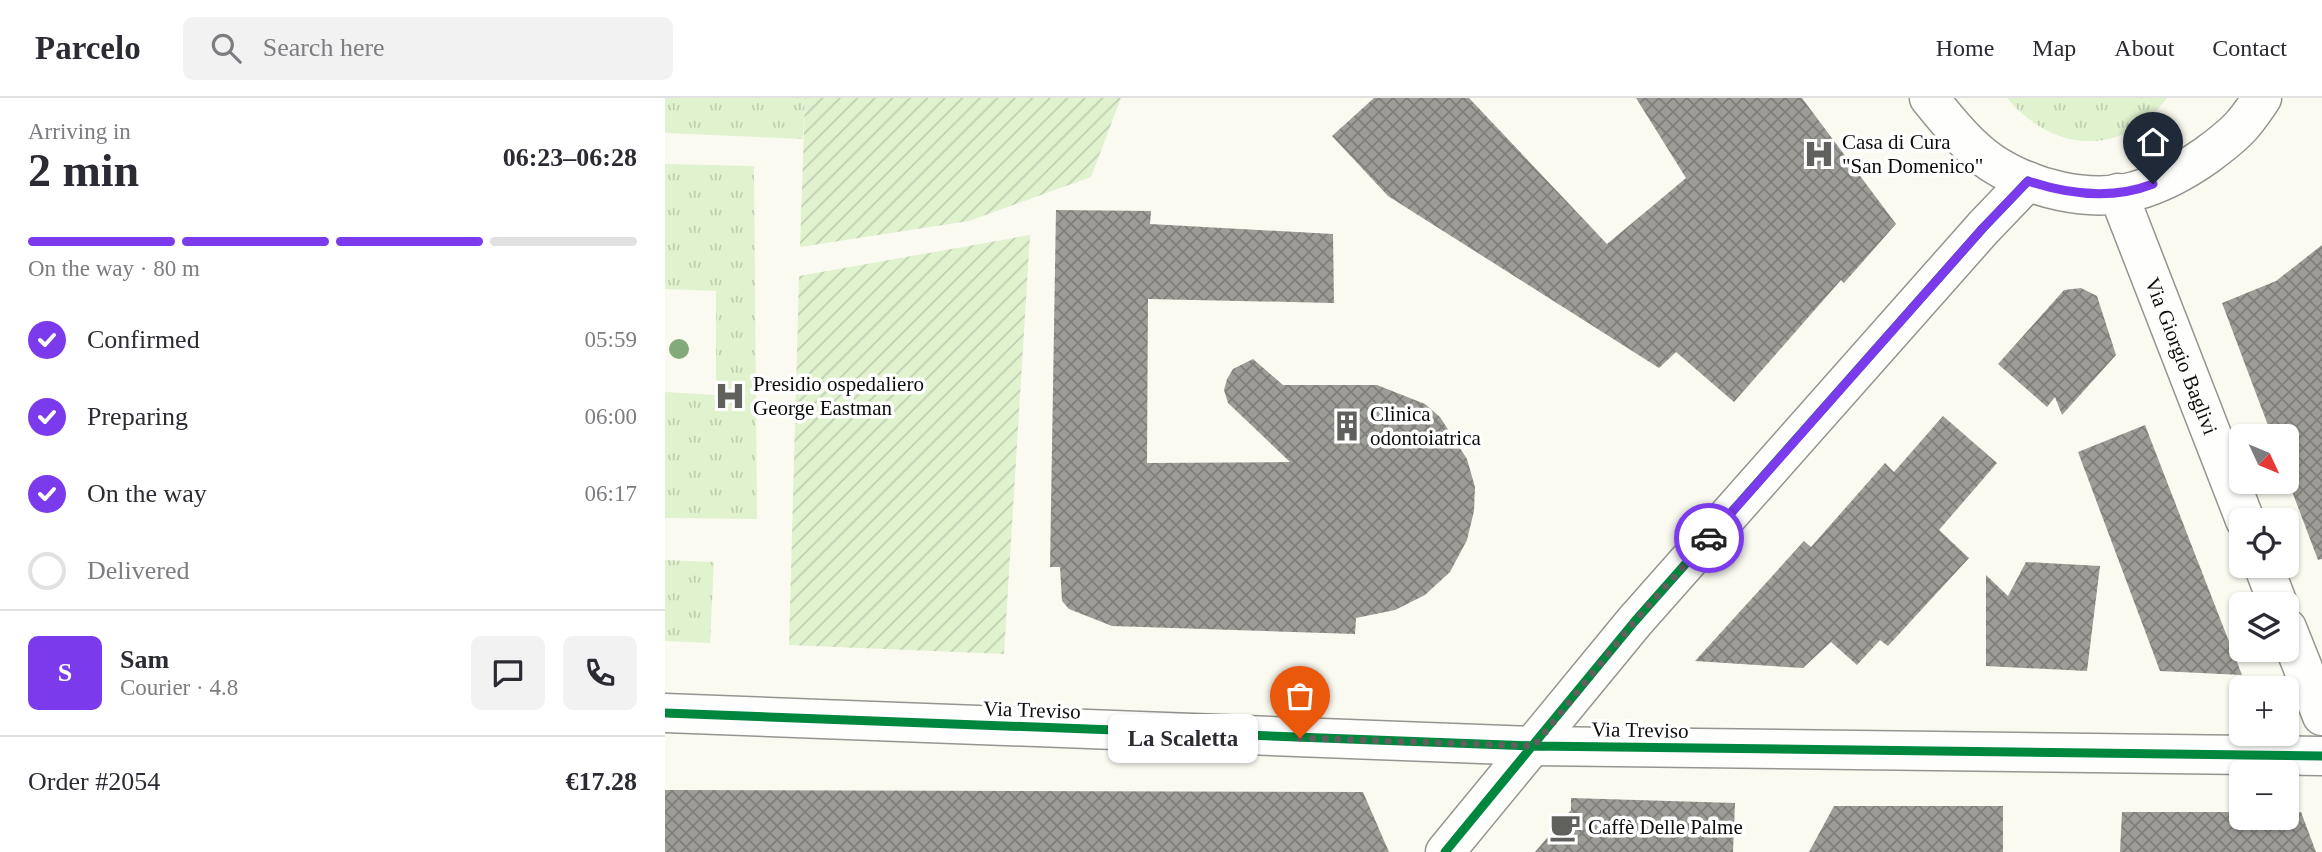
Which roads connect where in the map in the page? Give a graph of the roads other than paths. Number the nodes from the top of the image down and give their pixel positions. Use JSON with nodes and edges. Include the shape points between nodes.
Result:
{"nodes":[{"id":1,"x":1929,"y":98,"type":"edge"},
{"id":2,"x":2262,"y":98,"type":"edge"},
{"id":3,"x":2028,"y":181,"type":"junction"},
{"id":4,"x":2118,"y":193,"type":"junction"},
{"id":5,"x":2240,"y":508,"type":"edge"},
{"id":6,"x":2299,"y":658,"type":"edge"},
{"id":7,"x":665,"y":713,"type":"edge"},
{"id":8,"x":2322,"y":716,"type":"edge"},
{"id":9,"x":1534,"y":746,"type":"junction"},
{"id":10,"x":2322,"y":756,"type":"edge"},
{"id":11,"x":1469,"y":837,"type":"edge"},
{"id":12,"x":1444,"y":852,"type":"edge"}],
"edges":[{"from":1,"to":3,"type":"street","via":[[1973,147]]},
{"from":2,"to":4,"type":"street","via":[[2243,125],[2193,165],[2135,191]]},
{"from":3,"to":4,"type":"street","via":[[2072,193]]},
{"from":3,"to":9,"type":"street","via":[[1653,600]]},
{"from":4,"to":5,"type":"street","name":"Via Giorgio Baglivi"},
{"from":6,"to":8,"type":"street"},
{"from":7,"to":9,"type":"street","name":"Via Treviso"},
{"from":9,"to":10,"type":"street","name":"Via Treviso"},
{"from":9,"to":11,"type":"street"},
{"from":11,"to":12,"type":"street"}]}
